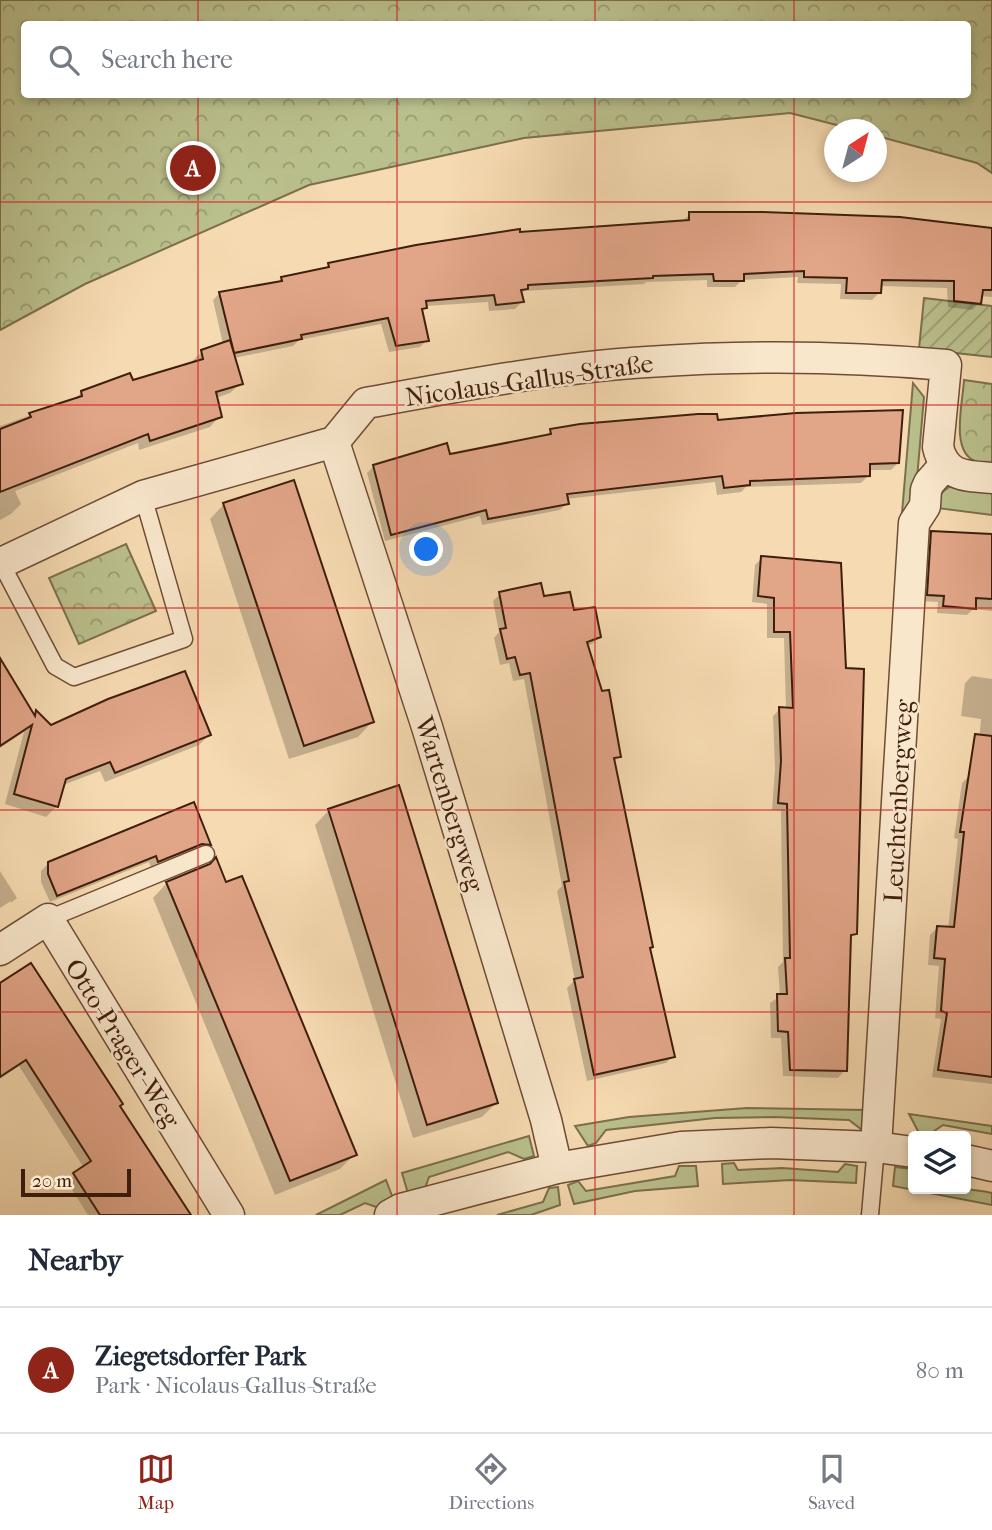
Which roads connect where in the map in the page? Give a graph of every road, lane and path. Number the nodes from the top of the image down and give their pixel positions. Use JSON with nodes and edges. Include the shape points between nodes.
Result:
{"nodes":[{"id":1,"x":334,"y":442,"type":"junction"},
{"id":2,"x":945,"y":465,"type":"junction"},
{"id":3,"x":992,"y":478,"type":"edge"},
{"id":4,"x":143,"y":496,"type":"junction"},
{"id":5,"x":1,"y":563,"type":"edge"},
{"id":6,"x":206,"y":854,"type":"dead end"},
{"id":7,"x":48,"y":919,"type":"junction"},
{"id":8,"x":0,"y":950,"type":"edge"},
{"id":9,"x":876,"y":1146,"type":"junction"},
{"id":10,"x":908,"y":1151,"type":"edge"},
{"id":11,"x":971,"y":1161,"type":"edge"},
{"id":12,"x":992,"y":1166,"type":"edge"},
{"id":13,"x":558,"y":1168,"type":"junction"},
{"id":14,"x":229,"y":1215,"type":"edge"},
{"id":15,"x":390,"y":1215,"type":"edge"},
{"id":16,"x":870,"y":1215,"type":"edge"}],
"edges":[{"from":1,"to":2,"type":"street","name":"Nicolaus-Gallus-Straße","via":[[366,403],[505,378],[646,362],[886,359],[946,365],[938,447]]},
{"from":1,"to":4,"type":"street"},
{"from":1,"to":13,"type":"street","name":"Wartenbergweg","via":[[428,727]]},
{"from":2,"to":3,"type":"street","via":[[966,476]]},
{"from":2,"to":9,"type":"street","name":"Leuchtenbergweg","via":[[929,483],[925,506],[914,523]]},
{"from":4,"to":5,"type":"street"},
{"from":4,"to":5,"type":"lane","via":[[184,639],[74,677],[55,666]]},
{"from":6,"to":7,"type":"lane"},
{"from":7,"to":8,"type":"street"},
{"from":7,"to":14,"type":"street","name":"Otto-Prager-Weg"},
{"from":9,"to":10,"type":"street"},
{"from":9,"to":13,"type":"street","via":[[771,1143],[681,1147]]},
{"from":9,"to":16,"type":"lane"},
{"from":11,"to":12,"type":"street"},
{"from":13,"to":15,"type":"street"}]}
